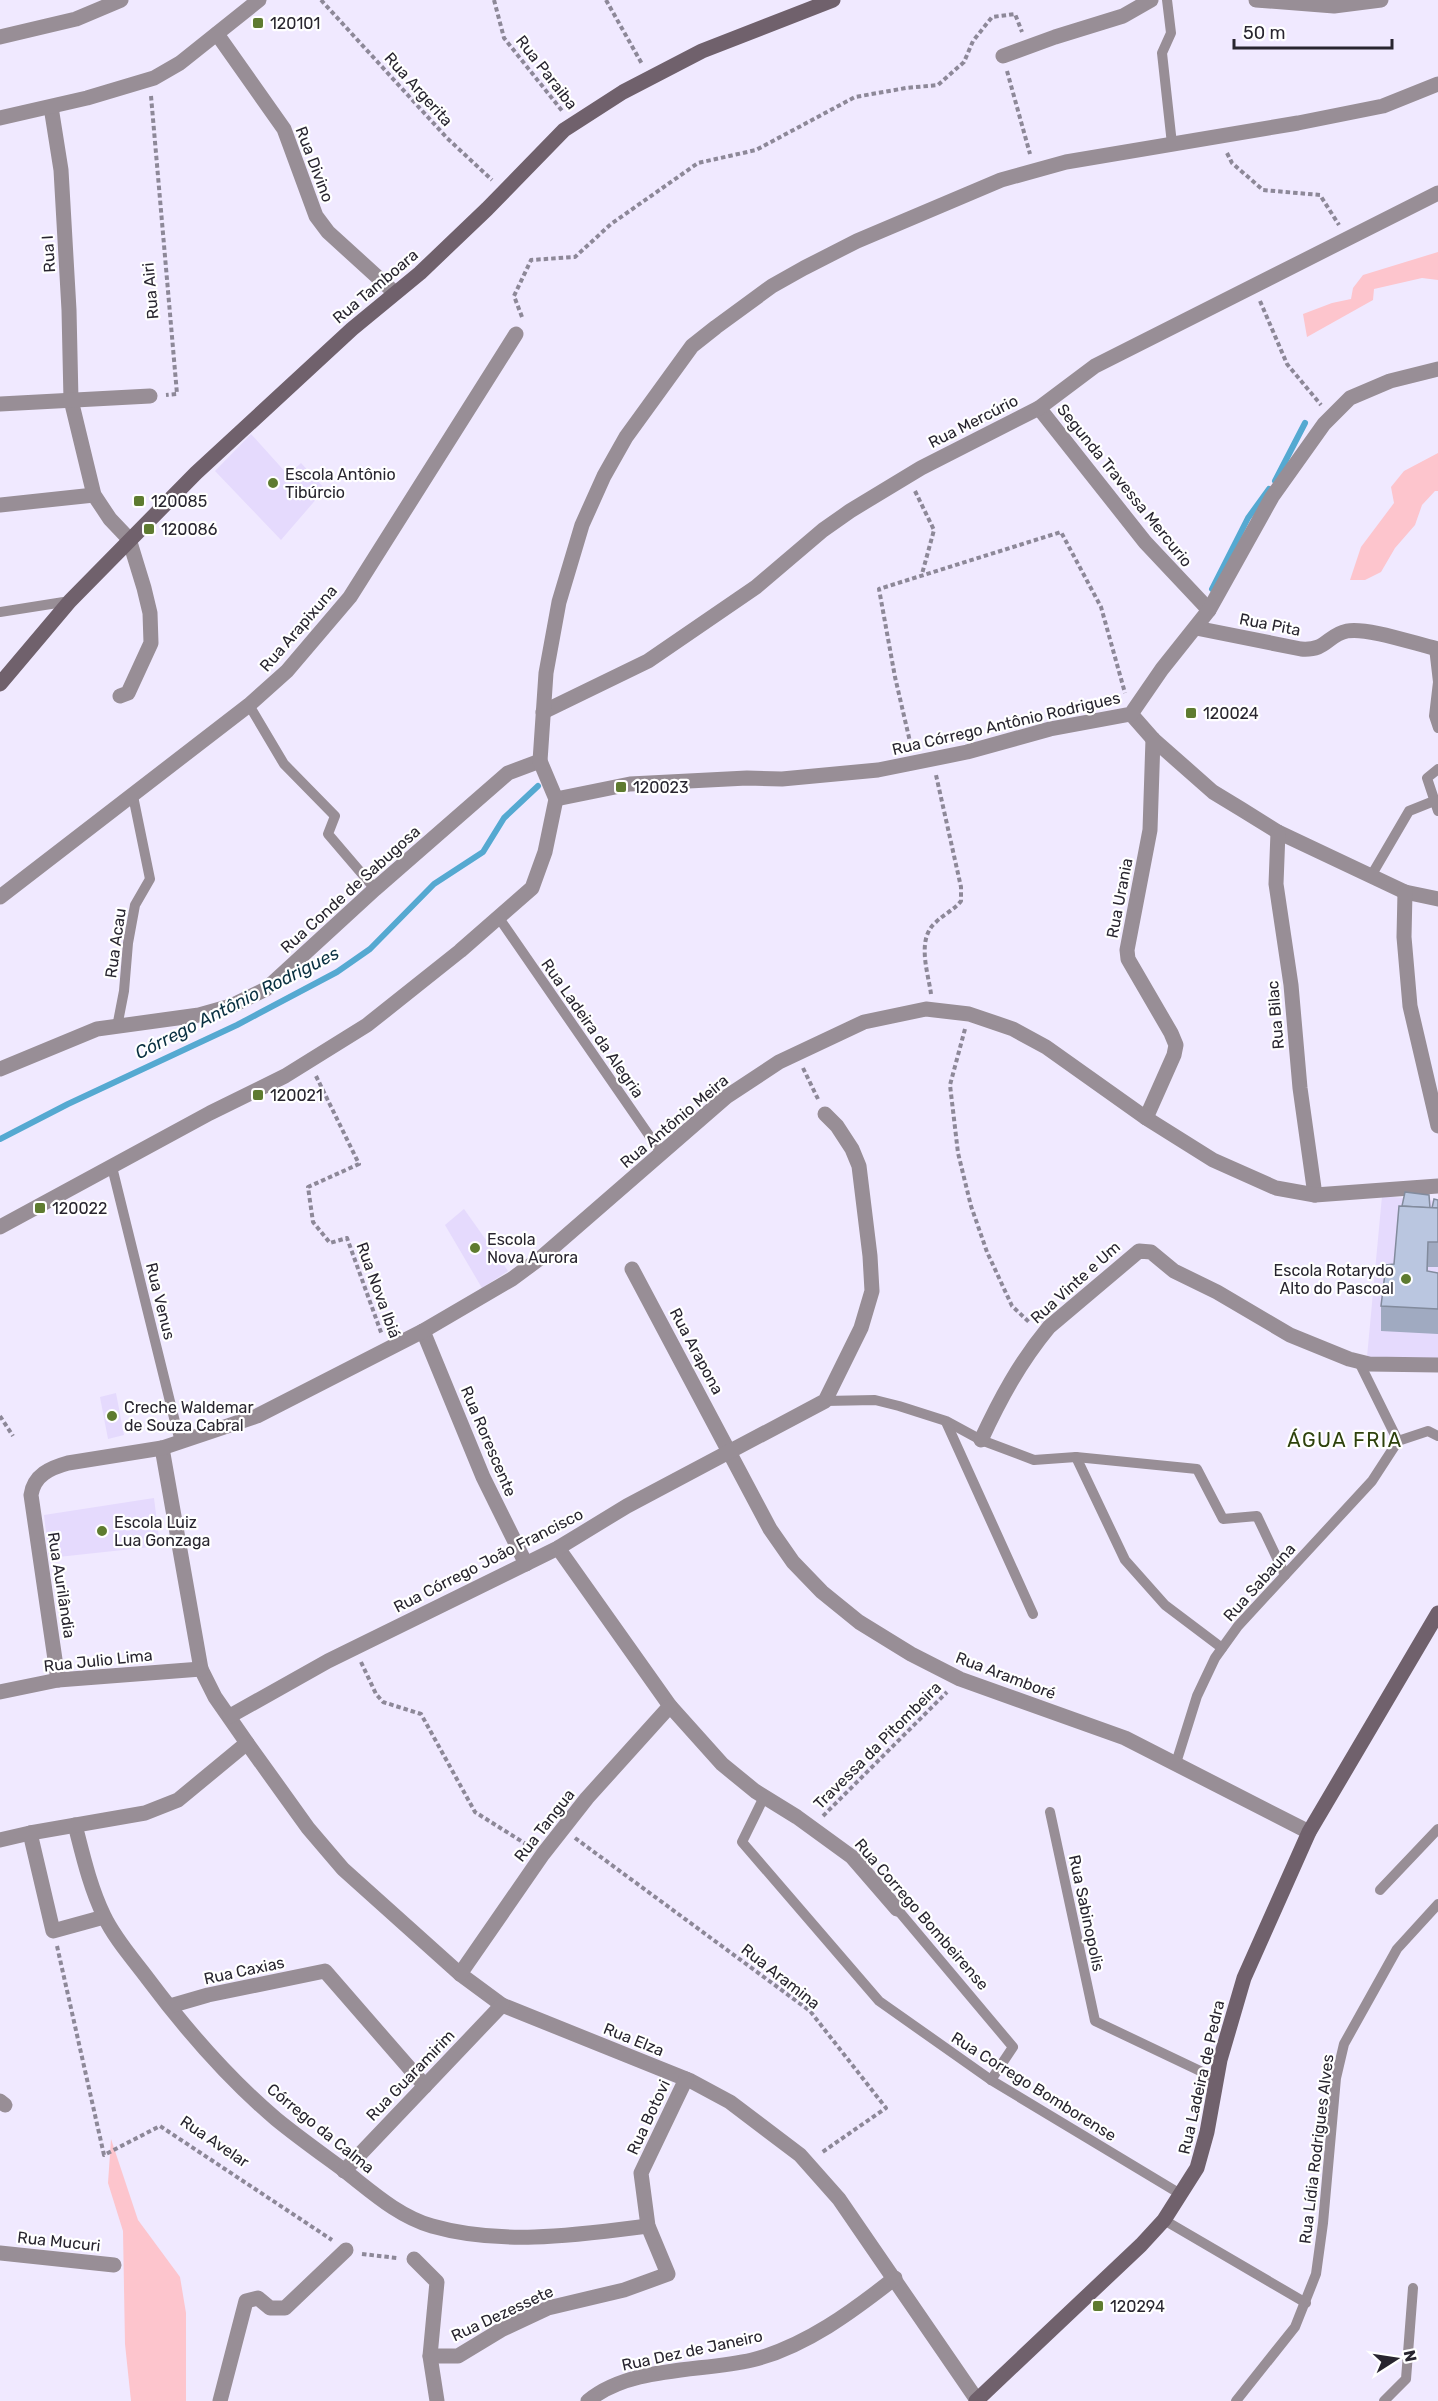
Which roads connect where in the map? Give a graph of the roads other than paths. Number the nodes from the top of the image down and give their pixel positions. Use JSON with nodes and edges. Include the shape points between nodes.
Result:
{"nodes":[{"id":1,"x":121,"y":0,"type":"edge"},
{"id":2,"x":259,"y":0,"type":"edge"},
{"id":3,"x":833,"y":0,"type":"edge"},
{"id":4,"x":1151,"y":0,"type":"edge"},
{"id":5,"x":1167,"y":0,"type":"edge"},
{"id":6,"x":1256,"y":0,"type":"edge"},
{"id":7,"x":1381,"y":0,"type":"edge"},
{"id":8,"x":217,"y":34,"type":"junction"},
{"id":9,"x":0,"y":37,"type":"edge"},
{"id":10,"x":1003,"y":56,"type":"road end"},
{"id":11,"x":1438,"y":84,"type":"edge"},
{"id":12,"x":51,"y":107,"type":"junction"},
{"id":13,"x":0,"y":118,"type":"edge"},
{"id":14,"x":1172,"y":144,"type":"junction"},
{"id":15,"x":1438,"y":193,"type":"edge"},
{"id":16,"x":395,"y":293,"type":"junction"},
{"id":17,"x":516,"y":334,"type":"road end"},
{"id":18,"x":1438,"y":369,"type":"edge"},
{"id":19,"x":150,"y":396,"type":"road end"},
{"id":20,"x":71,"y":400,"type":"junction"},
{"id":21,"x":0,"y":404,"type":"edge"},
{"id":22,"x":1039,"y":408,"type":"junction"},
{"id":23,"x":94,"y":495,"type":"junction"},
{"id":24,"x":0,"y":505,"type":"edge"},
{"id":25,"x":129,"y":539,"type":"junction"},
{"id":26,"x":70,"y":601,"type":"junction"},
{"id":27,"x":1209,"y":610,"type":"junction"},
{"id":28,"x":0,"y":612,"type":"edge"},
{"id":29,"x":1196,"y":628,"type":"junction"},
{"id":30,"x":1436,"y":648,"type":"edge"},
{"id":31,"x":0,"y":684,"type":"edge"},
{"id":32,"x":120,"y":696,"type":"dead end"},
{"id":33,"x":249,"y":705,"type":"junction"},
{"id":34,"x":543,"y":712,"type":"junction"},
{"id":35,"x":1131,"y":714,"type":"junction"},
{"id":36,"x":1438,"y":728,"type":"edge"},
{"id":37,"x":1153,"y":739,"type":"junction"},
{"id":38,"x":540,"y":761,"type":"junction"},
{"id":39,"x":1438,"y":769,"type":"edge"},
{"id":40,"x":133,"y":796,"type":"junction"},
{"id":41,"x":556,"y":799,"type":"junction"},
{"id":42,"x":1436,"y":806,"type":"edge"},
{"id":43,"x":1278,"y":832,"type":"junction"},
{"id":44,"x":1371,"y":876,"type":"junction"},
{"id":45,"x":375,"y":889,"type":"junction"},
{"id":46,"x":1405,"y":892,"type":"junction"},
{"id":47,"x":0,"y":897,"type":"edge"},
{"id":48,"x":1438,"y":899,"type":"edge"},
{"id":49,"x":499,"y":918,"type":"junction"},
{"id":50,"x":117,"y":1027,"type":"junction"},
{"id":51,"x":0,"y":1069,"type":"edge"},
{"id":52,"x":825,"y":1114,"type":"road end"},
{"id":53,"x":1146,"y":1118,"type":"junction"},
{"id":54,"x":1438,"y":1126,"type":"edge"},
{"id":55,"x":662,"y":1154,"type":"junction"},
{"id":56,"x":112,"y":1167,"type":"junction"},
{"id":57,"x":1438,"y":1186,"type":"edge"},
{"id":58,"x":1315,"y":1195,"type":"junction"},
{"id":59,"x":0,"y":1227,"type":"edge"},
{"id":60,"x":632,"y":1269,"type":"dead end"},
{"id":61,"x":423,"y":1331,"type":"junction"},
{"id":62,"x":1359,"y":1362,"type":"junction"},
{"id":63,"x":1438,"y":1365,"type":"edge"},
{"id":64,"x":825,"y":1401,"type":"junction"},
{"id":65,"x":946,"y":1421,"type":"junction"},
{"id":66,"x":1438,"y":1436,"type":"edge"},
{"id":67,"x":981,"y":1440,"type":"junction"},
{"id":68,"x":1398,"y":1441,"type":"junction"},
{"id":69,"x":180,"y":1442,"type":"junction"},
{"id":70,"x":162,"y":1448,"type":"junction"},
{"id":71,"x":729,"y":1450,"type":"junction"},
{"id":72,"x":1076,"y":1457,"type":"junction"},
{"id":73,"x":31,"y":1495,"type":"joint"},
{"id":74,"x":558,"y":1548,"type":"junction"},
{"id":75,"x":526,"y":1564,"type":"junction"},
{"id":76,"x":1285,"y":1575,"type":"junction"},
{"id":77,"x":1438,"y":1613,"type":"edge"},
{"id":78,"x":1033,"y":1614,"type":"dead end"},
{"id":79,"x":1222,"y":1648,"type":"junction"},
{"id":80,"x":201,"y":1669,"type":"junction"},
{"id":81,"x":58,"y":1680,"type":"junction"},
{"id":82,"x":0,"y":1692,"type":"edge"},
{"id":83,"x":670,"y":1707,"type":"junction"},
{"id":84,"x":230,"y":1716,"type":"junction"},
{"id":85,"x":247,"y":1743,"type":"junction"},
{"id":86,"x":1176,"y":1762,"type":"junction"},
{"id":87,"x":764,"y":1797,"type":"junction"},
{"id":88,"x":1050,"y":1812,"type":"dead end"},
{"id":89,"x":75,"y":1825,"type":"junction"},
{"id":90,"x":1438,"y":1829,"type":"edge"},
{"id":91,"x":1309,"y":1832,"type":"junction"},
{"id":92,"x":30,"y":1833,"type":"junction"},
{"id":93,"x":0,"y":1840,"type":"edge"},
{"id":94,"x":1380,"y":1890,"type":"dead end"},
{"id":95,"x":1438,"y":1904,"type":"edge"},
{"id":96,"x":897,"y":1909,"type":"joint"},
{"id":97,"x":104,"y":1917,"type":"junction"},
{"id":98,"x":460,"y":1974,"type":"junction"},
{"id":99,"x":502,"y":2005,"type":"junction"},
{"id":100,"x":170,"y":2006,"type":"junction"},
{"id":101,"x":686,"y":2079,"type":"junction"},
{"id":102,"x":1217,"y":2079,"type":"junction"},
{"id":103,"x":991,"y":2080,"type":"junction"},
{"id":104,"x":425,"y":2086,"type":"junction"},
{"id":105,"x":344,"y":2171,"type":"junction"},
{"id":106,"x":1182,"y":2195,"type":"junction"},
{"id":107,"x":1164,"y":2220,"type":"junction"},
{"id":108,"x":648,"y":2226,"type":"junction"},
{"id":109,"x":346,"y":2250,"type":"road end"},
{"id":110,"x":0,"y":2253,"type":"edge"},
{"id":111,"x":414,"y":2259,"type":"road end"},
{"id":112,"x":114,"y":2265,"type":"dead end"},
{"id":113,"x":668,"y":2274,"type":"joint"},
{"id":114,"x":895,"y":2277,"type":"junction"},
{"id":115,"x":1413,"y":2288,"type":"dead end"},
{"id":116,"x":1306,"y":2303,"type":"junction"},
{"id":117,"x":430,"y":2356,"type":"junction"},
{"id":118,"x":220,"y":2401,"type":"edge"},
{"id":119,"x":437,"y":2401,"type":"edge"},
{"id":120,"x":588,"y":2401,"type":"edge"},
{"id":121,"x":976,"y":2401,"type":"edge"},
{"id":122,"x":1236,"y":2401,"type":"edge"},
{"id":123,"x":1384,"y":2401,"type":"edge"}],
"edges":[{"from":1,"to":9,"type":"street","via":[[76,19]]},
{"from":2,"to":8,"type":"street"},
{"from":3,"to":16,"type":"street","name":"Rua Tamboara","via":[[702,51],[590,111]]},
{"from":4,"to":10,"type":"street","via":[[1123,16]]},
{"from":5,"to":14,"type":"lane","via":[[1171,33],[1162,53]]},
{"from":6,"to":7,"type":"street","via":[[1334,6]]},
{"from":8,"to":12,"type":"street","via":[[180,63],[150,79]]},
{"from":8,"to":16,"type":"street","name":"Rua Divino","via":[[284,129],[316,216],[328,232]]},
{"from":11,"to":14,"type":"street","via":[[1383,106]]},
{"from":12,"to":13,"type":"street"},
{"from":12,"to":20,"type":"street","name":"Rua I","via":[[61,170]]},
{"from":14,"to":34,"type":"street","via":[[1066,162],[1001,180],[857,241],[804,268],[772,286],[692,346],[626,437],[582,525],[559,602]]},
{"from":15,"to":22,"type":"street","name":"Rua Mercúrio","via":[[1095,366]]},
{"from":16,"to":25,"type":"street","name":"Rua Tamboara","via":[[352,328]]},
{"from":17,"to":33,"type":"street","name":"Rua Arapixuna","via":[[350,597],[287,671]]},
{"from":18,"to":27,"type":"street","name":"Rua Córrego Antônio Rodrigues","via":[[1390,381],[1350,398],[1331,417],[1272,496]]},
{"from":19,"to":20,"type":"street"},
{"from":20,"to":21,"type":"street"},
{"from":20,"to":23,"type":"street","name":"Rua I"},
{"from":22,"to":27,"type":"street","name":"Segunda Travessa Mercurio","via":[[1145,542]]},
{"from":22,"to":34,"type":"street","name":"Rua Mercúrio","via":[[908,476],[841,518],[756,587],[648,661]]},
{"from":23,"to":24,"type":"street"},
{"from":23,"to":25,"type":"street"},
{"from":25,"to":26,"type":"street","name":"Rua Tamboara"},
{"from":25,"to":32,"type":"street","via":[[148,605],[151,643],[128,693]]},
{"from":26,"to":28,"type":"lane"},
{"from":26,"to":31,"type":"street","name":"Rua Tamboara"},
{"from":27,"to":29,"type":"street","name":"Rua Córrego Antônio Rodrigues"},
{"from":29,"to":30,"type":"street","name":"Rua Pita","via":[[1301,649],[1314,650],[1347,631],[1363,631]]},
{"from":29,"to":35,"type":"street","name":"Rua Córrego Antônio Rodrigues"},
{"from":30,"to":36,"type":"lane","via":[[1434,716]]},
{"from":33,"to":40,"type":"street","name":"Rua Arapixuna"},
{"from":33,"to":45,"type":"lane","via":[[284,764],[335,816],[328,834]]},
{"from":34,"to":38,"type":"street"},
{"from":35,"to":37,"type":"street"},
{"from":35,"to":41,"type":"street","name":"Rua Córrego Antônio Rodrigues","via":[[878,770],[782,779],[630,784]]},
{"from":37,"to":43,"type":"street","via":[[1213,792]]},
{"from":37,"to":53,"type":"street","name":"Rua Urania","via":[[1150,830],[1127,950],[1128,959],[1176,1045]]},
{"from":38,"to":41,"type":"street"},
{"from":38,"to":45,"type":"street","name":"Rua Conde de Sabugosa","via":[[508,773]]},
{"from":39,"to":42,"type":"lane","via":[[1426,778]]},
{"from":40,"to":47,"type":"street","name":"Rua Arapixuna"},
{"from":40,"to":50,"type":"lane","name":"Rua Acau","via":[[150,879],[135,905]]},
{"from":41,"to":49,"type":"street","via":[[545,852],[532,888]]},
{"from":42,"to":44,"type":"lane","via":[[1409,811]]},
{"from":43,"to":44,"type":"street"},
{"from":43,"to":58,"type":"street","name":"Rua Bilac","via":[[1276,884]]},
{"from":44,"to":46,"type":"street"},
{"from":45,"to":50,"type":"street","name":"Rua Conde de Sabugosa","via":[[266,989],[199,1016]]},
{"from":46,"to":48,"type":"street"},
{"from":46,"to":54,"type":"street","via":[[1410,1005]]},
{"from":49,"to":55,"type":"lane","name":"Rua Ladeira da Alegria"},
{"from":49,"to":56,"type":"street","via":[[366,1025],[285,1076]]},
{"from":50,"to":51,"type":"street","name":"Rua Conde de Sabugosa","via":[[97,1029]]},
{"from":52,"to":64,"type":"street","via":[[852,1149],[859,1166],[872,1291],[857,1338]]},
{"from":53,"to":55,"type":"street","name":"Rua Antônio Meira","via":[[1046,1047],[1013,1029],[969,1014],[926,1009],[864,1022],[779,1062],[726,1097]]},
{"from":53,"to":58,"type":"street","name":"Rua Antônio Meira","via":[[1213,1160],[1276,1188]]},
{"from":55,"to":61,"type":"street","name":"Rua Antônio Meira","via":[[535,1262]]},
{"from":56,"to":59,"type":"street"},
{"from":56,"to":69,"type":"lane","name":"Rua Venus"},
{"from":57,"to":58,"type":"street","name":"Rua Antônio Meira"},
{"from":60,"to":71,"type":"street","name":"Rua Arapona"},
{"from":61,"to":69,"type":"street","name":"Rua Antônio Meira","via":[[257,1416]]},
{"from":61,"to":75,"type":"street","name":"Rua Rorescente","via":[[483,1477]]},
{"from":62,"to":63,"type":"street","name":"Rua Vinte e Um"},
{"from":62,"to":67,"type":"street","name":"Rua Vinte e Um","via":[[1290,1335],[1143,1250],[1135,1252],[1042,1334],[1018,1367]]},
{"from":62,"to":68,"type":"lane"},
{"from":64,"to":65,"type":"lane","name":"Rua Córrego João Francisco","via":[[875,1400]]},
{"from":64,"to":71,"type":"street","name":"Rua Córrego João Francisco"},
{"from":65,"to":67,"type":"lane","name":"Rua Córrego João Francisco"},
{"from":65,"to":78,"type":"lane"},
{"from":66,"to":68,"type":"lane","via":[[1428,1431]]},
{"from":67,"to":72,"type":"lane","name":"Rua Córrego João Francisco","via":[[1034,1460]]},
{"from":68,"to":76,"type":"lane","name":"Rua Sabauna","via":[[1372,1481]]},
{"from":69,"to":70,"type":"street","name":"Rua Antônio Meira"},
{"from":70,"to":73,"type":"street","name":"Rua Antônio Meira","via":[[55,1467],[33,1483]]},
{"from":70,"to":80,"type":"street","name":"Rua Elza"},
{"from":71,"to":74,"type":"street","name":"Rua Córrego João Francisco"},
{"from":71,"to":86,"type":"street","name":"Rua Aramboré","via":[[770,1529],[793,1562],[859,1622],[960,1679],[1125,1738]]},
{"from":72,"to":76,"type":"lane","name":"Rua Córrego João Francisco","via":[[1197,1469],[1223,1519],[1257,1516]]},
{"from":72,"to":79,"type":"lane","via":[[1125,1560],[1165,1605]]},
{"from":73,"to":81,"type":"street","name":"Rua Aurilândia"},
{"from":74,"to":75,"type":"street","name":"Rua Córrego João Francisco"},
{"from":74,"to":83,"type":"street","name":"Rua Corrego Bombeirense"},
{"from":75,"to":84,"type":"street","name":"Rua Córrego João Francisco","via":[[354,1648]]},
{"from":76,"to":79,"type":"lane","name":"Rua Sabauna"},
{"from":77,"to":91,"type":"street","name":"Rua Ladeira de Pedra"},
{"from":79,"to":86,"type":"lane","name":"Rua Sabauna","via":[[1197,1696]]},
{"from":80,"to":81,"type":"street","name":"Rua Julio Lima"},
{"from":80,"to":84,"type":"street","name":"Rua Elza"},
{"from":81,"to":82,"type":"street","name":"Rua Julio Lima"},
{"from":83,"to":87,"type":"street","name":"Rua Corrego Bombeirense","via":[[722,1764]]},
{"from":83,"to":98,"type":"street","name":"Rua Tangua","via":[[562,1829]]},
{"from":84,"to":85,"type":"street","name":"Rua Elza"},
{"from":85,"to":89,"type":"street","via":[[178,1800],[145,1814]]},
{"from":85,"to":98,"type":"street","name":"Rua Elza","via":[[343,1869]]},
{"from":86,"to":91,"type":"street","name":"Rua Aramboré"},
{"from":87,"to":96,"type":"street","name":"Rua Corrego Bombeirense","via":[[852,1857]]},
{"from":87,"to":103,"type":"lane","name":"Rua Corrego Bomborense","via":[[742,1842],[879,2001]]},
{"from":88,"to":102,"type":"lane","name":"Rua Sabinopolis","via":[[1095,2021]]},
{"from":89,"to":92,"type":"street"},
{"from":89,"to":97,"type":"street","name":"Córrego da Calma","via":[[92,1889]]},
{"from":90,"to":94,"type":"lane"},
{"from":91,"to":102,"type":"street","name":"Rua Ladeira de Pedra","via":[[1244,1978]]},
{"from":92,"to":93,"type":"street"},
{"from":92,"to":97,"type":"street","via":[[53,1931]]},
{"from":95,"to":116,"type":"lane","name":"Rua Lídia Rodrigues Alves","via":[[1397,1949],[1344,2044],[1336,2078],[1316,2274]]},
{"from":96,"to":103,"type":"lane","name":"Rua Corrego Bombeirense","via":[[1013,2047]]},
{"from":97,"to":100,"type":"street","name":"Córrego da Calma"},
{"from":98,"to":99,"type":"street","name":"Rua Elza"},
{"from":99,"to":101,"type":"street","name":"Rua Elza"},
{"from":99,"to":104,"type":"street","name":"Rua Guaramirim"},
{"from":100,"to":104,"type":"street","name":"Rua Caxias","via":[[325,1971]]},
{"from":100,"to":105,"type":"street","name":"Córrego da Calma","via":[[214,2057],[276,2118]]},
{"from":101,"to":108,"type":"street","name":"Rua Botovi","via":[[641,2174]]},
{"from":101,"to":114,"type":"street","name":"Rua Elza","via":[[730,2102],[807,2162]]},
{"from":102,"to":106,"type":"street","name":"Rua Ladeira de Pedra","via":[[1197,2168]]},
{"from":103,"to":106,"type":"lane","name":"Rua Corrego Bomborense"},
{"from":104,"to":105,"type":"street","name":"Rua Guaramirim"},
{"from":105,"to":108,"type":"street","name":"Córrego da Calma","via":[[393,2209],[431,2225],[463,2232],[555,2237]]},
{"from":106,"to":107,"type":"street","name":"Rua Ladeira de Pedra"},
{"from":107,"to":116,"type":"lane"},
{"from":107,"to":121,"type":"street","name":"Rua Ladeira de Pedra"},
{"from":108,"to":113,"type":"street","name":"Rua Botovi"},
{"from":109,"to":118,"type":"street","via":[[285,2308],[270,2308],[258,2298],[246,2301]]},
{"from":110,"to":112,"type":"street","name":"Rua Mucuri"},
{"from":111,"to":117,"type":"street","via":[[437,2282]]},
{"from":113,"to":117,"type":"street","name":"Rua Dezessete","via":[[624,2290],[548,2308],[458,2356]]},
{"from":114,"to":120,"type":"street","name":"Rua Dez de Janeiro","via":[[856,2308],[798,2342],[753,2359],[624,2380]]},
{"from":114,"to":121,"type":"street","name":"Rua Elza"},
{"from":115,"to":123,"type":"lane","via":[[1406,2379]]},
{"from":116,"to":122,"type":"lane","name":"Rua Lídia Rodrigues Alves","via":[[1295,2327]]},
{"from":117,"to":119,"type":"street"}]}
